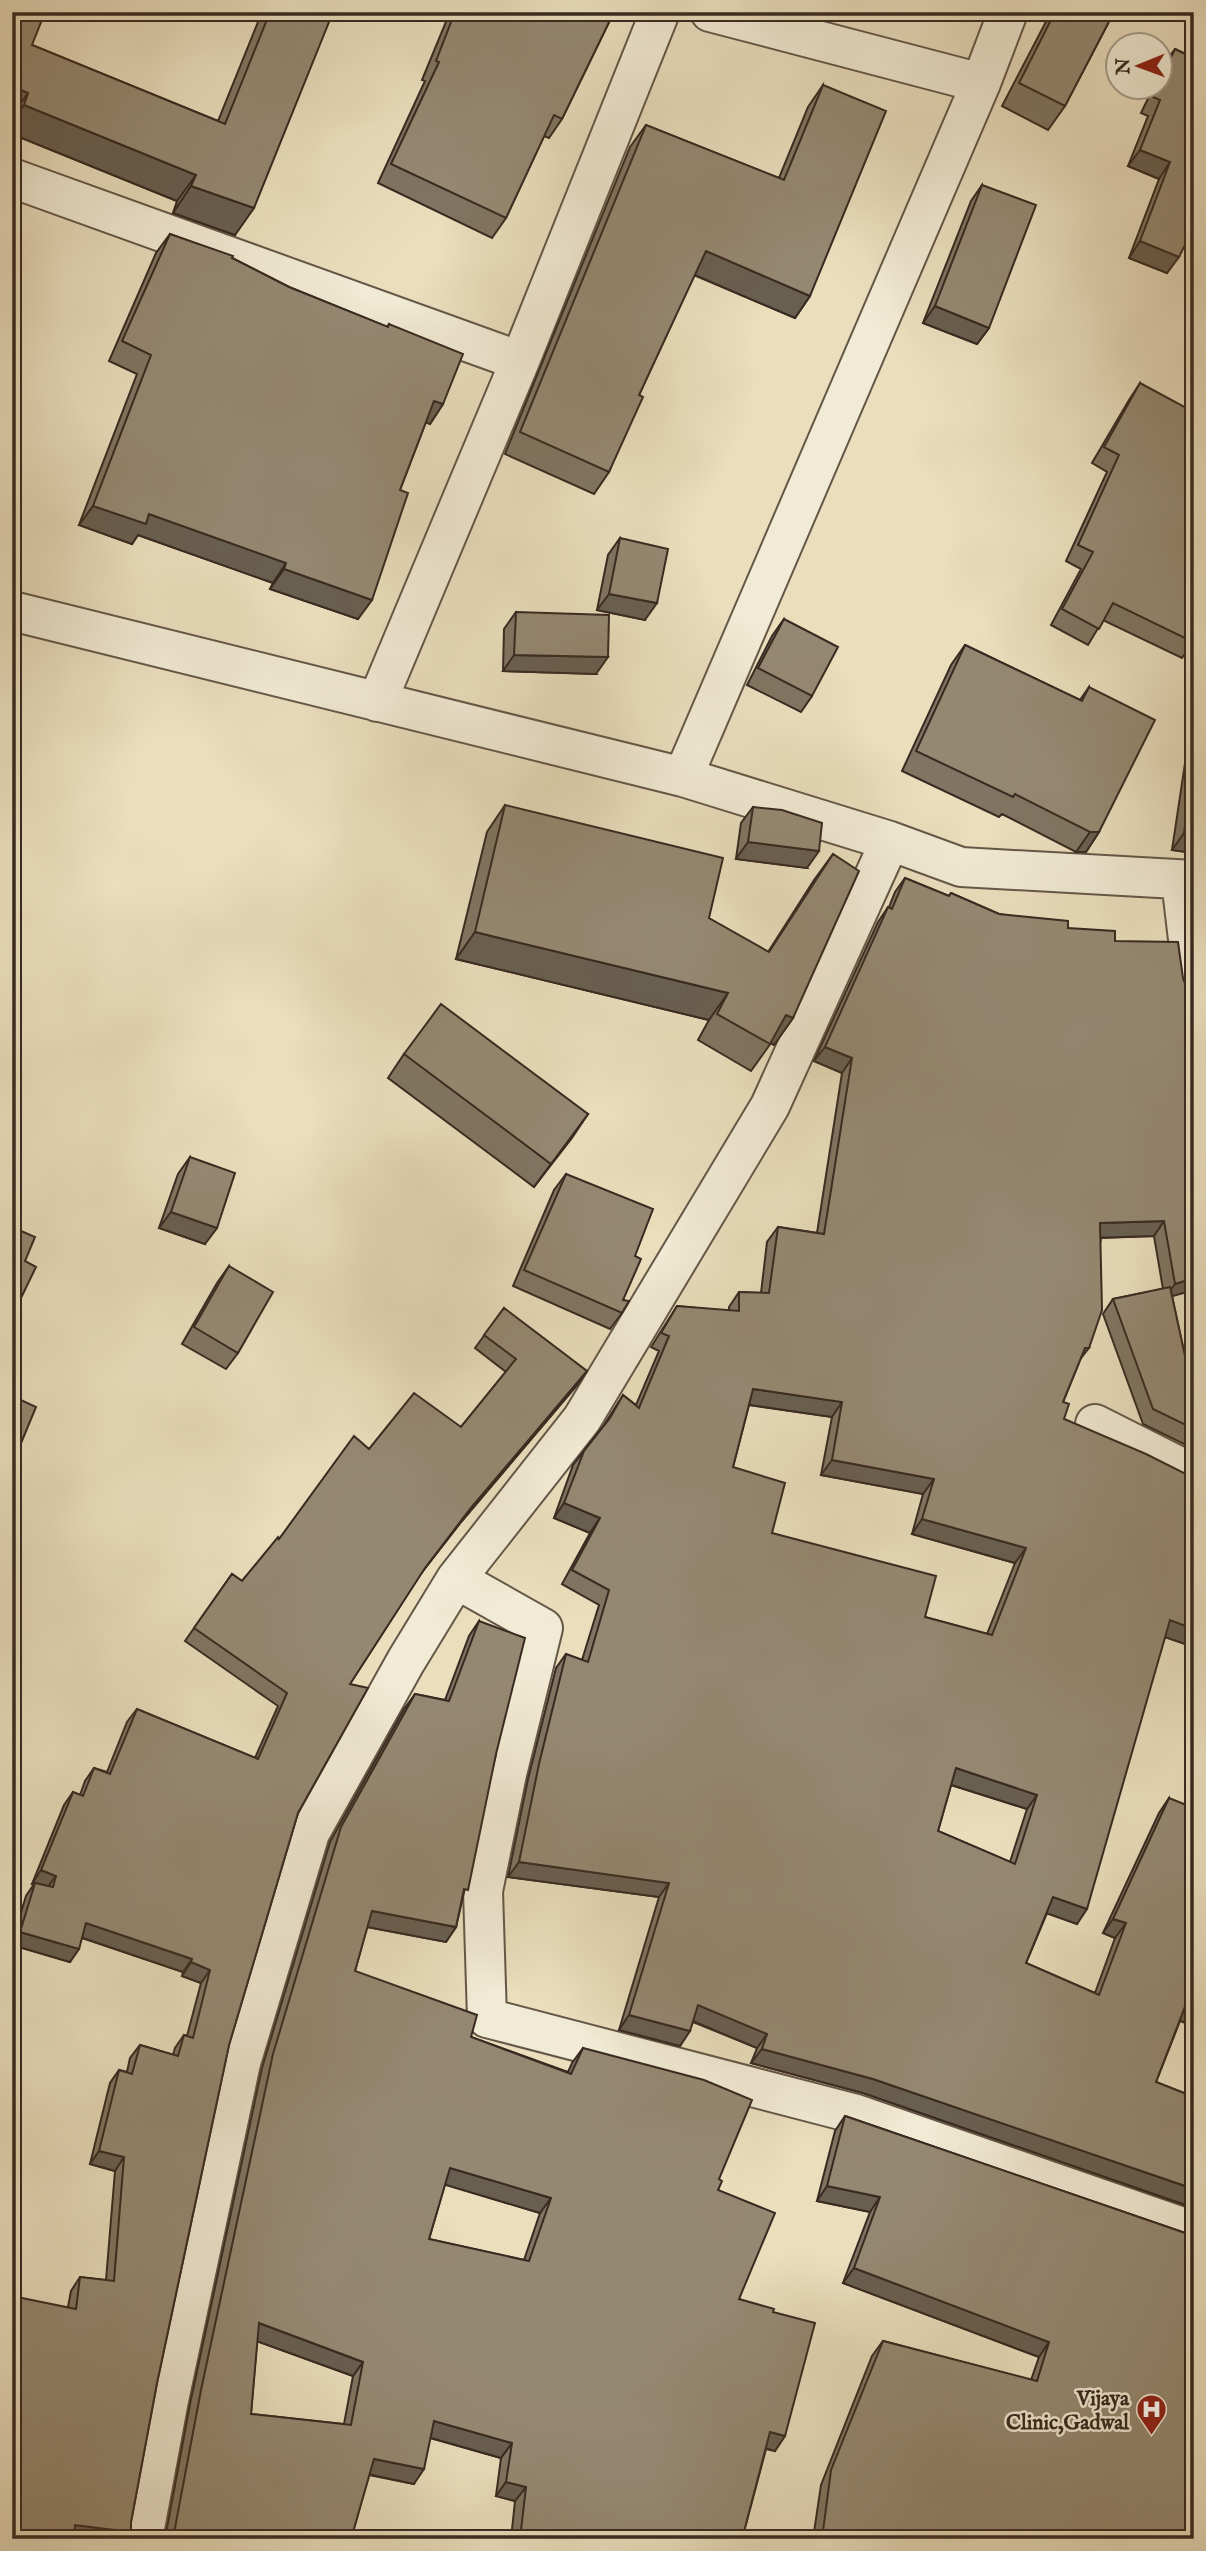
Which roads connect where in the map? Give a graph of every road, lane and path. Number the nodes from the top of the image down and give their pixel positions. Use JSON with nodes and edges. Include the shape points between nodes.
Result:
{"nodes":[{"id":1,"x":660,"y":12,"type":"edge"},
{"id":2,"x":710,"y":12,"type":"edge"},
{"id":3,"x":1008,"y":12,"type":"edge"},
{"id":4,"x":981,"y":83,"type":"junction"},
{"id":5,"x":12,"y":178,"type":"edge"},
{"id":6,"x":520,"y":361,"type":"junction"},
{"id":7,"x":12,"y":611,"type":"edge"},
{"id":8,"x":377,"y":702,"type":"junction"},
{"id":9,"x":683,"y":776,"type":"junction"},
{"id":10,"x":890,"y":841,"type":"junction"},
{"id":11,"x":1187,"y":880,"type":"edge"},
{"id":12,"x":1194,"y":990,"type":"edge"},
{"id":13,"x":1095,"y":1423,"type":"dead end"},
{"id":14,"x":1194,"y":1474,"type":"edge"},
{"id":15,"x":456,"y":1579,"type":"junction"},
{"id":16,"x":1194,"y":2231,"type":"edge"},
{"id":17,"x":142,"y":2539,"type":"edge"}],
"edges":[{"from":1,"to":6,"type":"street"},
{"from":2,"to":4,"type":"street"},
{"from":3,"to":4,"type":"street"},
{"from":4,"to":9,"type":"street"},
{"from":5,"to":6,"type":"street"},
{"from":6,"to":8,"type":"street"},
{"from":7,"to":8,"type":"street"},
{"from":8,"to":9,"type":"street"},
{"from":9,"to":10,"type":"street"},
{"from":10,"to":11,"type":"street","via":[[961,867]]},
{"from":10,"to":15,"type":"street","via":[[770,1106],[582,1419]]},
{"from":11,"to":12,"type":"street"},
{"from":13,"to":14,"type":"street"},
{"from":15,"to":16,"type":"street","via":[[543,1628],[483,1891],[487,2018],[856,2114]]},
{"from":15,"to":17,"type":"street","via":[[310,1833],[241,2063]]}]}
